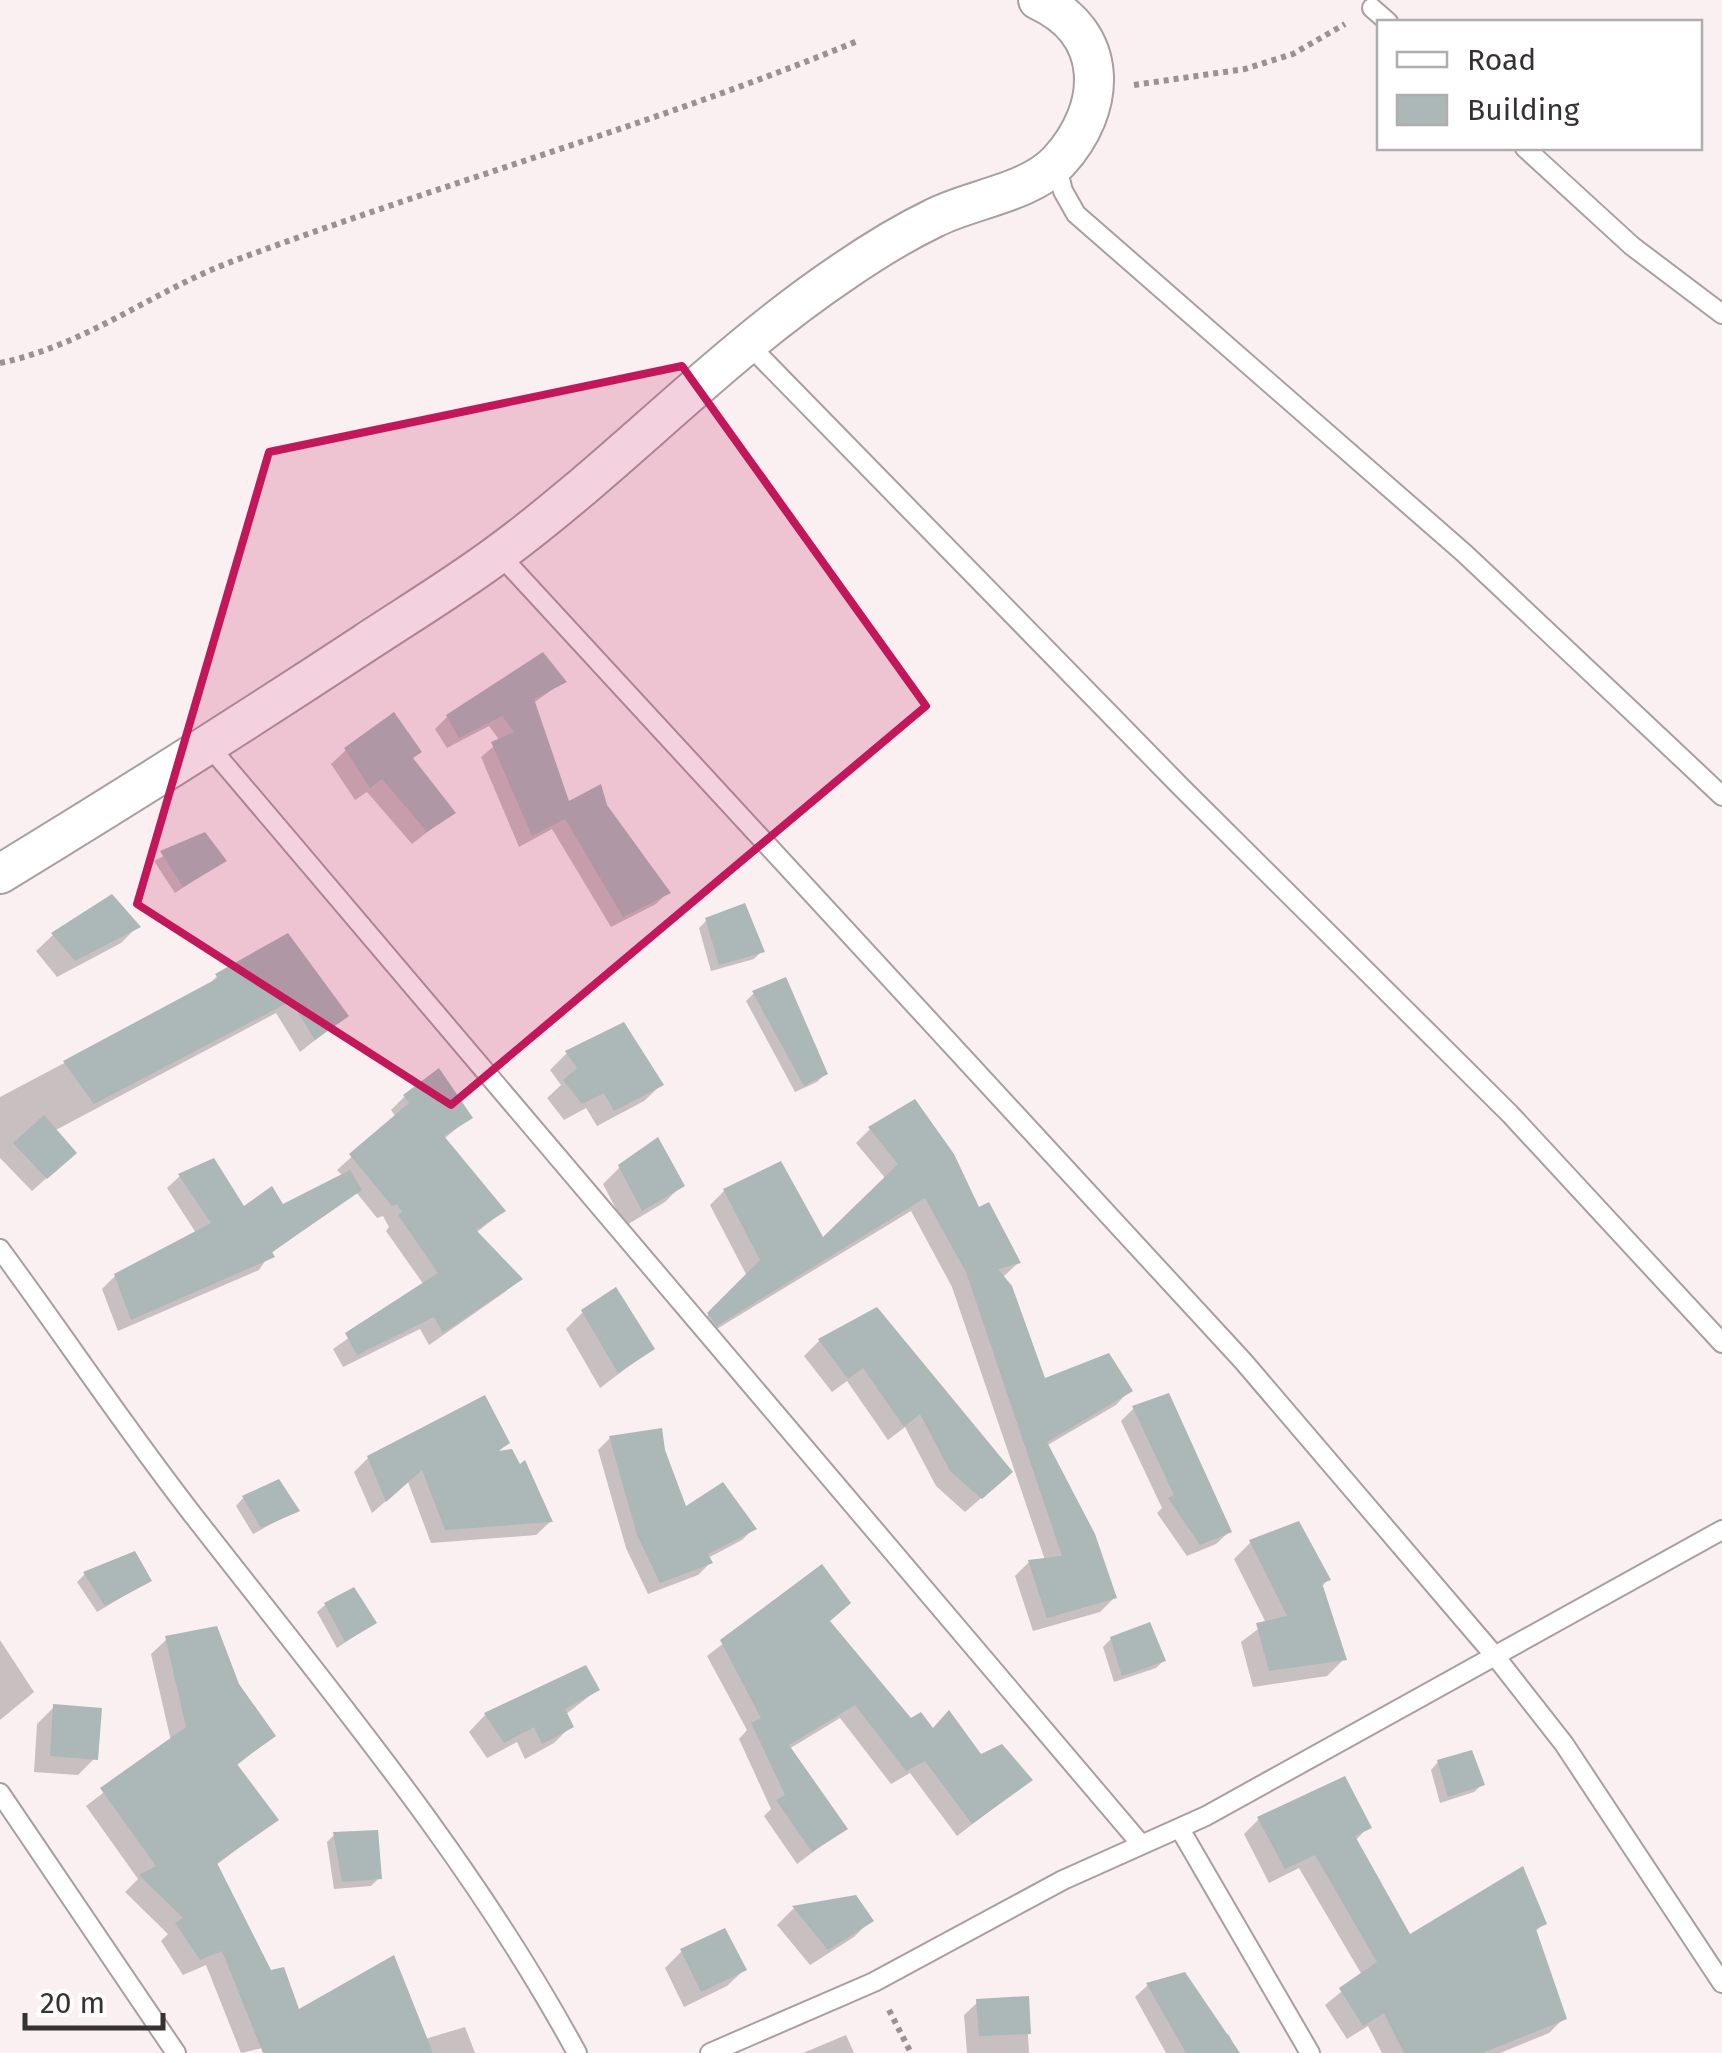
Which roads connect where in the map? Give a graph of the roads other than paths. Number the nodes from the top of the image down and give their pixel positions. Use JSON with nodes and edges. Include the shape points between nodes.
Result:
{"nodes":[{"id":1,"x":1038,"y":0,"type":"edge"},
{"id":2,"x":1372,"y":8,"type":"road end"},
{"id":3,"x":1386,"y":20,"type":"edge"},
{"id":4,"x":1526,"y":150,"type":"edge"},
{"id":5,"x":1056,"y":164,"type":"junction"},
{"id":6,"x":1722,"y":314,"type":"edge"},
{"id":7,"x":746,"y":342,"type":"junction"},
{"id":8,"x":499,"y":554,"type":"junction"},
{"id":9,"x":210,"y":746,"type":"junction"},
{"id":10,"x":1722,"y":796,"type":"edge"},
{"id":11,"x":0,"y":874,"type":"edge"},
{"id":12,"x":0,"y":1249,"type":"edge"},
{"id":13,"x":1722,"y":1342,"type":"edge"},
{"id":14,"x":1722,"y":1530,"type":"edge"},
{"id":15,"x":1495,"y":1656,"type":"junction"},
{"id":16,"x":0,"y":1794,"type":"edge"},
{"id":17,"x":1180,"y":1829,"type":"junction"},
{"id":18,"x":1140,"y":1843,"type":"junction"},
{"id":19,"x":1722,"y":1984,"type":"edge"},
{"id":20,"x":176,"y":2053,"type":"edge"},
{"id":21,"x":577,"y":2053,"type":"edge"},
{"id":22,"x":710,"y":2053,"type":"edge"},
{"id":23,"x":1310,"y":2053,"type":"edge"}],
"edges":[{"from":1,"to":5,"type":"street","via":[[1076,23],[1091,51],[1094,94],[1078,134]]},
{"from":2,"to":3,"type":"lane"},
{"from":4,"to":6,"type":"lane","via":[[1632,246]]},
{"from":5,"to":7,"type":"street","via":[[1026,183],[934,218],[844,271]]},
{"from":5,"to":10,"type":"lane","via":[[1076,214],[1464,553]]},
{"from":7,"to":8,"type":"street"},
{"from":7,"to":13,"type":"lane","via":[[1510,1114]]},
{"from":8,"to":9,"type":"street"},
{"from":8,"to":15,"type":"lane","via":[[1243,1361]]},
{"from":9,"to":11,"type":"street"},
{"from":9,"to":18,"type":"lane"},
{"from":12,"to":21,"type":"lane","via":[[196,1520],[416,1799],[503,1924]]},
{"from":14,"to":15,"type":"lane"},
{"from":15,"to":17,"type":"lane"},
{"from":15,"to":19,"type":"lane","via":[[1564,1744]]},
{"from":16,"to":20,"type":"lane"},
{"from":17,"to":18,"type":"lane"},
{"from":17,"to":23,"type":"lane"},
{"from":18,"to":22,"type":"lane","via":[[874,1982]]}]}
